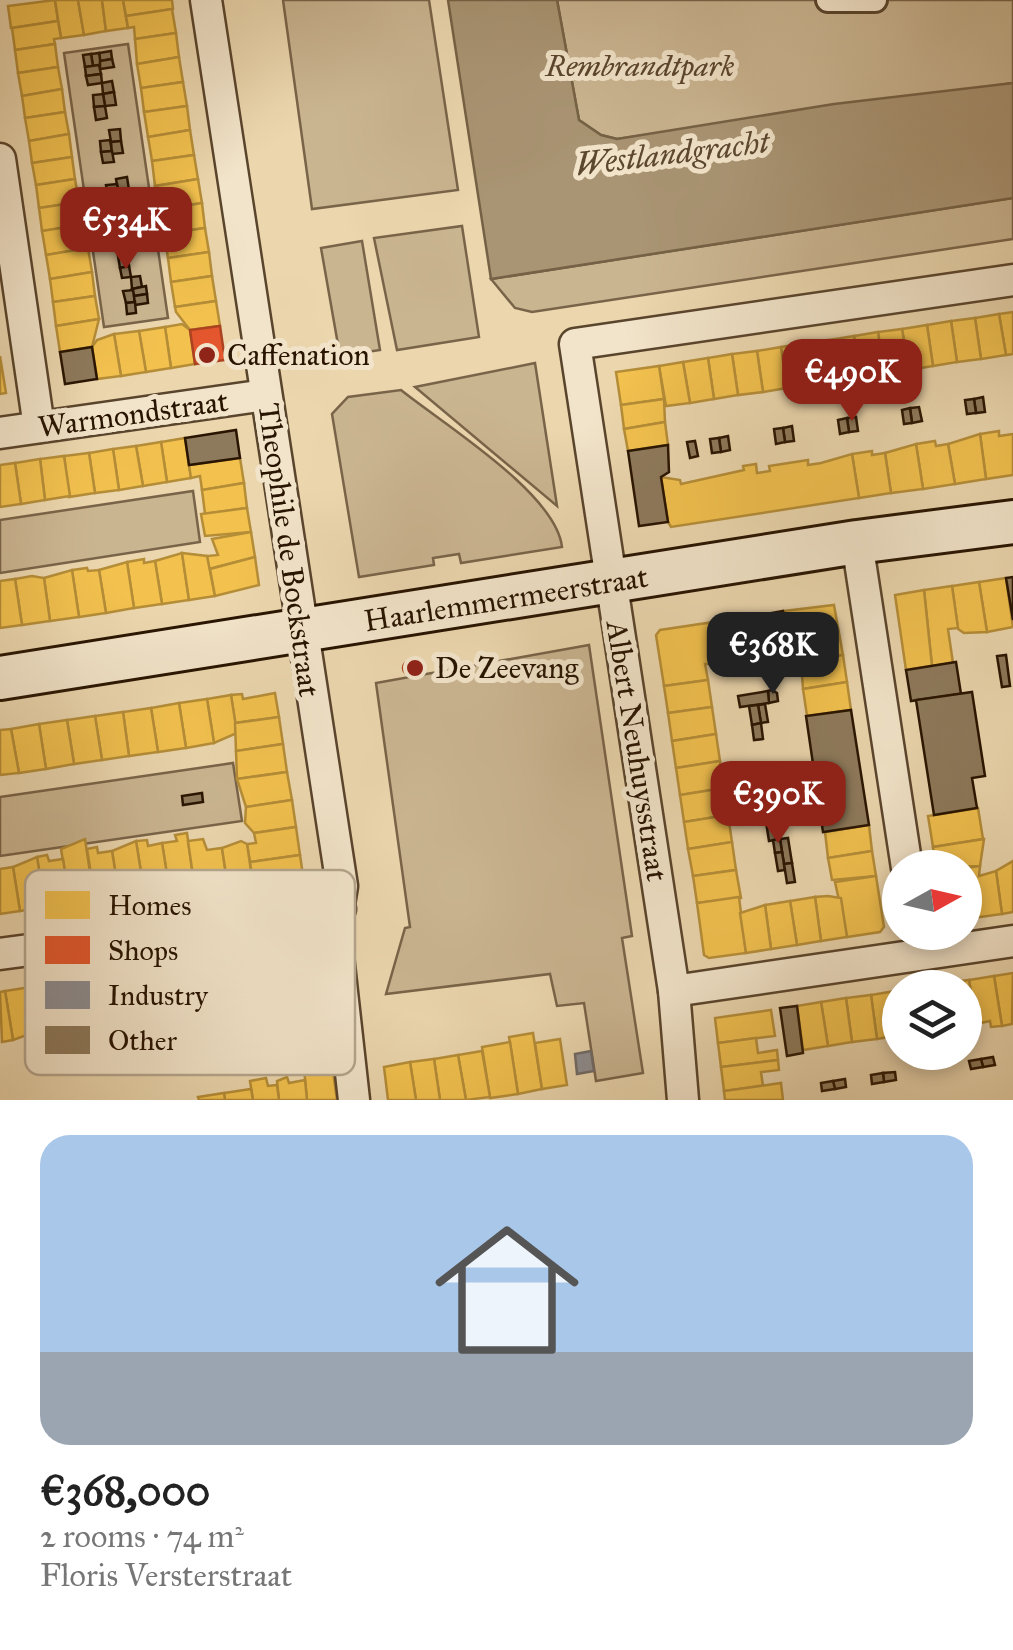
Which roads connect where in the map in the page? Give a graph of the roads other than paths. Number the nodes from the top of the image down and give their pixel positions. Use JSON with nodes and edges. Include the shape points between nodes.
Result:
{"nodes":[{"id":1,"x":206,"y":0,"type":"edge"},
{"id":2,"x":828,"y":0,"type":"edge"},
{"id":3,"x":875,"y":0,"type":"edge"},
{"id":4,"x":0,"y":158,"type":"edge"},
{"id":5,"x":3,"y":199,"type":"edge"},
{"id":6,"x":1013,"y":280,"type":"edge"},
{"id":7,"x":266,"y":395,"type":"junction"},
{"id":8,"x":39,"y":428,"type":"junction"},
{"id":9,"x":0,"y":434,"type":"edge"},
{"id":10,"x":1013,"y":522,"type":"edge"},
{"id":11,"x":857,"y":542,"type":"junction"},
{"id":12,"x":610,"y":582,"type":"junction"},
{"id":13,"x":302,"y":632,"type":"junction"},
{"id":14,"x":0,"y":678,"type":"edge"},
{"id":15,"x":904,"y":850,"type":"edge"},
{"id":16,"x":339,"y":870,"type":"edge"},
{"id":17,"x":1013,"y":941,"type":"edge"},
{"id":18,"x":982,"y":942,"type":"edge"},
{"id":19,"x":888,"y":950,"type":"edge"},
{"id":20,"x":25,"y":951,"type":"edge"},
{"id":21,"x":0,"y":954,"type":"edge"},
{"id":22,"x":674,"y":992,"type":"junction"},
{"id":23,"x":351,"y":1075,"type":"edge"},
{"id":24,"x":354,"y":1100,"type":"edge"},
{"id":25,"x":683,"y":1100,"type":"edge"}],
"edges":[{"from":1,"to":7,"type":"street","name":"Theophile de Bockstraat"},
{"from":2,"to":3,"type":"street"},
{"from":4,"to":5,"type":"street"},
{"from":5,"to":8,"type":"street"},
{"from":6,"to":12,"type":"street","name":"Albert Neuhuysstraat","via":[[576,344]]},
{"from":7,"to":8,"type":"street","name":"Warmondstraat"},
{"from":7,"to":13,"type":"street","name":"Theophile de Bockstraat"},
{"from":8,"to":9,"type":"street","name":"Warmondstraat"},
{"from":10,"to":11,"type":"main road","name":"Haarlemmermeerstraat"},
{"from":11,"to":12,"type":"main road","name":"Haarlemmermeerstraat"},
{"from":11,"to":15,"type":"street"},
{"from":12,"to":13,"type":"main road","name":"Haarlemmermeerstraat"},
{"from":12,"to":22,"type":"street","name":"Albert Neuhuysstraat"},
{"from":13,"to":14,"type":"main road","name":"Haarlemmermeerstraat"},
{"from":13,"to":16,"type":"street","name":"Theophile de Bockstraat"},
{"from":17,"to":18,"type":"street"},
{"from":19,"to":22,"type":"street"},
{"from":20,"to":21,"type":"street"},
{"from":22,"to":25,"type":"street","name":"Albert Neuhuysstraat"},
{"from":23,"to":24,"type":"street","name":"Theophile de Bockstraat"}]}
